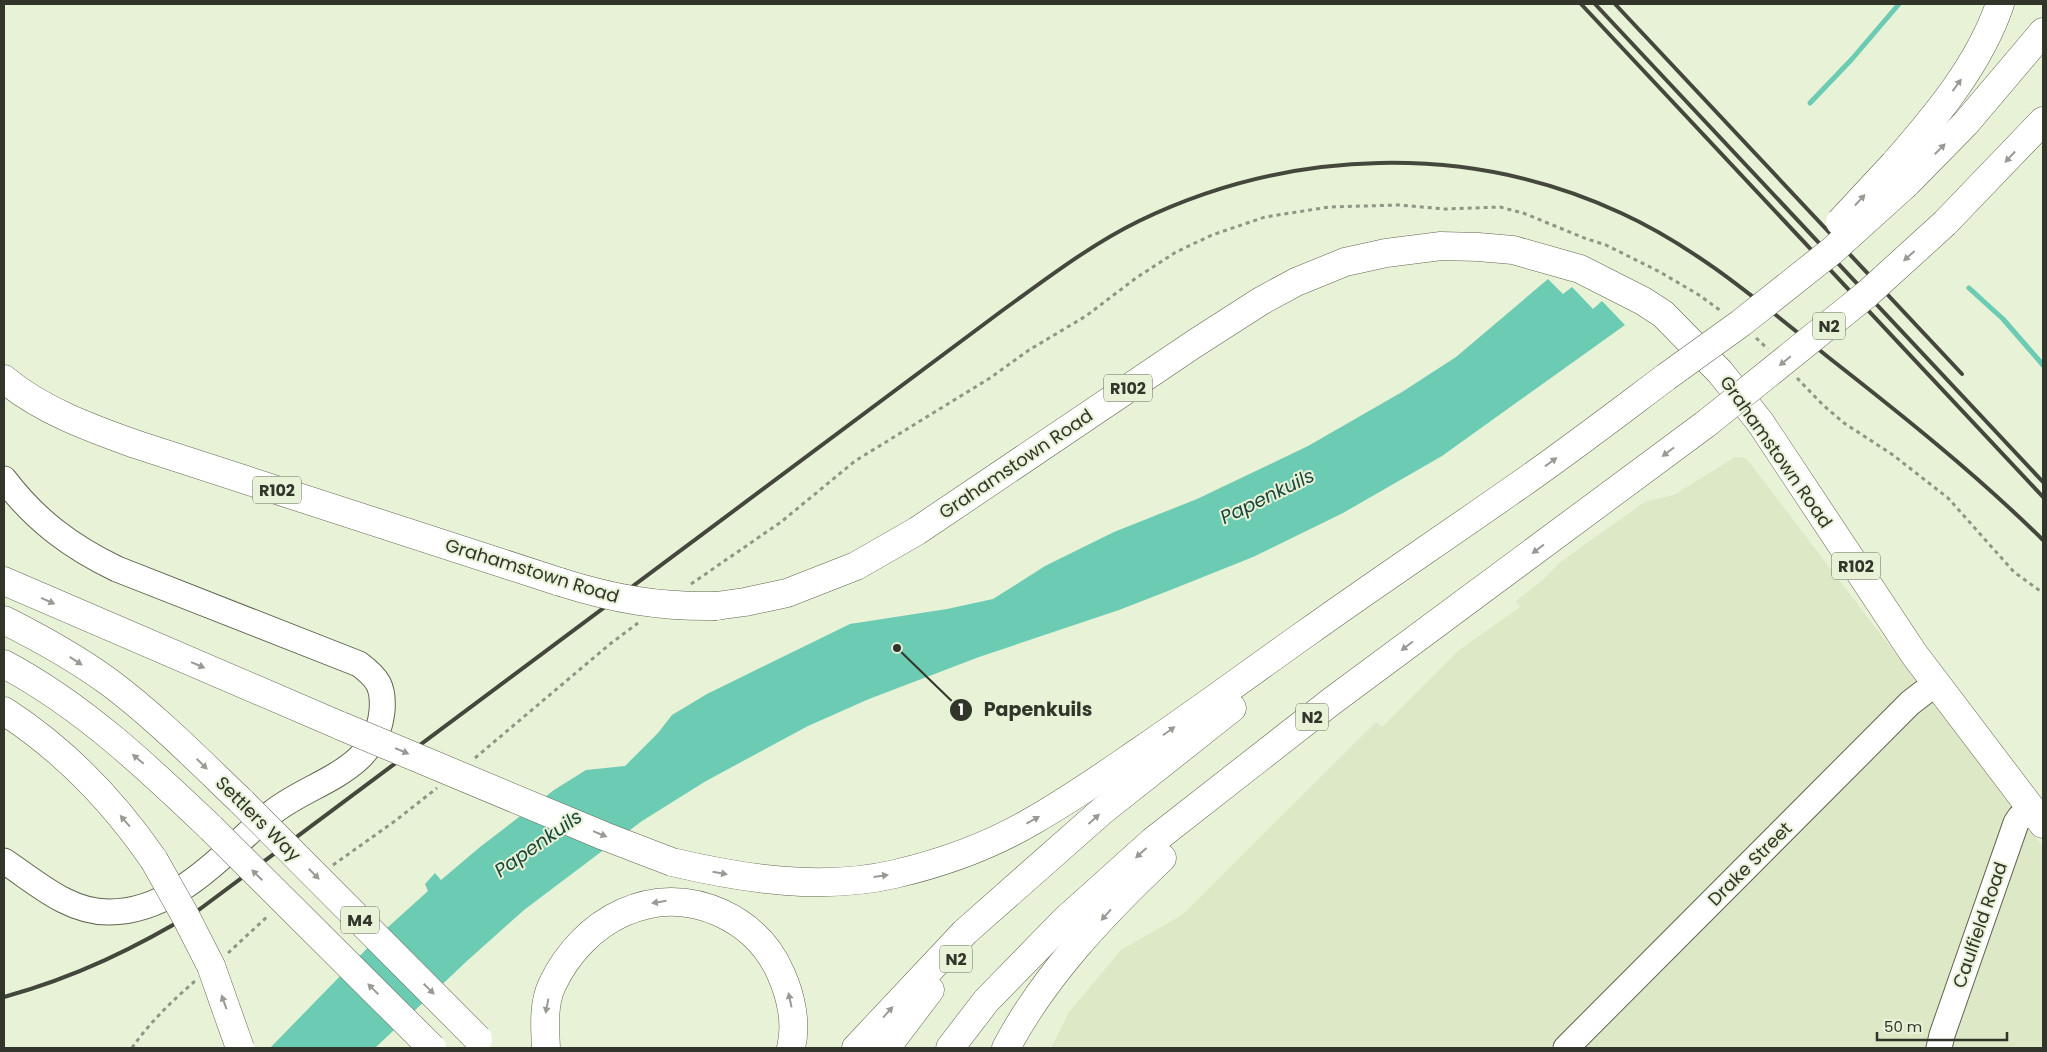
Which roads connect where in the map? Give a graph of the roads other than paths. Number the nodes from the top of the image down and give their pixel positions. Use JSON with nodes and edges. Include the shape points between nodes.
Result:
{"nodes":[{"id":1,"x":2000,"y":4,"type":"edge"},
{"id":2,"x":2043,"y":32,"type":"edge"},
{"id":3,"x":2043,"y":121,"type":"edge"},
{"id":4,"x":1900,"y":174,"type":"junction"},
{"id":5,"x":4,"y":380,"type":"edge"},
{"id":6,"x":4,"y":479,"type":"edge"},
{"id":7,"x":1511,"y":491,"type":"junction"},
{"id":8,"x":4,"y":581,"type":"edge"},
{"id":9,"x":4,"y":620,"type":"edge"},
{"id":10,"x":4,"y":664,"type":"edge"},
{"id":11,"x":1936,"y":683,"type":"junction"},
{"id":12,"x":1332,"y":701,"type":"junction"},
{"id":13,"x":4,"y":711,"type":"edge"},
{"id":14,"x":2037,"y":816,"type":"edge"},
{"id":15,"x":4,"y":861,"type":"edge"},
{"id":16,"x":1032,"y":875,"type":"junction"},
{"id":17,"x":483,"y":1044,"type":"edge"},
{"id":18,"x":240,"y":1048,"type":"edge"},
{"id":19,"x":432,"y":1048,"type":"edge"},
{"id":20,"x":546,"y":1048,"type":"edge"},
{"id":21,"x":791,"y":1048,"type":"edge"},
{"id":22,"x":856,"y":1048,"type":"edge"},
{"id":23,"x":886,"y":1048,"type":"edge"},
{"id":24,"x":950,"y":1048,"type":"edge"},
{"id":25,"x":1006,"y":1048,"type":"edge"},
{"id":26,"x":1566,"y":1048,"type":"edge"},
{"id":27,"x":1940,"y":1048,"type":"edge"}],
"edges":[{"from":4,"to":1,"type":"main road","one_way":true,"via":[[1925,128],[1981,48]]},
{"from":4,"to":2,"type":"main road","number":"N2","one_way":true,"via":[[1966,123]]},
{"from":3,"to":12,"type":"main road","number":"N2","one_way":true,"bridge":true,"via":[[1945,223],[1868,294],[1707,423]]},
{"from":7,"to":4,"type":"main road","number":"N2","one_way":true,"bridge":true,"via":[[1833,250]]},
{"from":5,"to":11,"type":"main road","name":"Grahamstown Road","number":"R102","bridge":true,"via":[[18,391],[88,427],[560,582],[620,599],[657,605],[716,606],[787,593],[856,566],[917,531],[1194,344],[1296,282],[1345,262],[1386,253],[1441,246],[1513,250],[1580,268],[1623,289],[1663,314],[1720,372],[1760,422]]},
{"from":6,"to":15,"type":"lane","via":[[27,507],[76,548],[117,569],[359,664],[381,687],[383,704],[379,727],[363,756],[345,770],[286,803],[187,884],[144,907],[107,912],[76,906]]},
{"from":8,"to":7,"type":"main road","one_way":true,"bridge":true,"via":[[341,726],[672,862],[745,878],[849,881],[894,874],[944,859],[1032,822],[1090,786]]},
{"from":16,"to":7,"type":"main road","number":"N2","one_way":true,"via":[[1102,811]]},
{"from":9,"to":17,"type":"main road","name":"Settlers Way","number":"M4","one_way":true,"bridge":true,"via":[[109,682],[170,733]]},
{"from":19,"to":10,"type":"main road","number":"M4","one_way":true,"bridge":true,"via":[[140,761],[79,711]]},
{"from":11,"to":14,"type":"main road","name":"Grahamstown Road","number":"R102"},
{"from":11,"to":26,"type":"lane","name":"Drake Street","via":[[1910,703]]},
{"from":12,"to":24,"type":"main road","number":"N2","one_way":true,"via":[[1153,841],[1064,921],[986,1001]]},
{"from":12,"to":25,"type":"main road","one_way":true,"via":[[1130,888],[1032,1005]]},
{"from":18,"to":13,"type":"main road","one_way":true,"bridge":true,"via":[[211,966],[154,860],[98,790],[63,756]]},
{"from":14,"to":27,"type":"lane","name":"Caulfield Road","via":[[2020,818],[2016,823]]},
{"from":22,"to":16,"type":"main road","one_way":true,"via":[[965,932]]},
{"from":16,"to":23,"type":"main road","number":"N2","via":[[936,981]]},
{"from":21,"to":20,"type":"main road","one_way":true,"via":[[793,1015],[787,986],[763,944],[748,929],[711,909],[689,902],[664,900],[636,906],[614,917],[578,946],[552,986],[544,1020]]}]}
